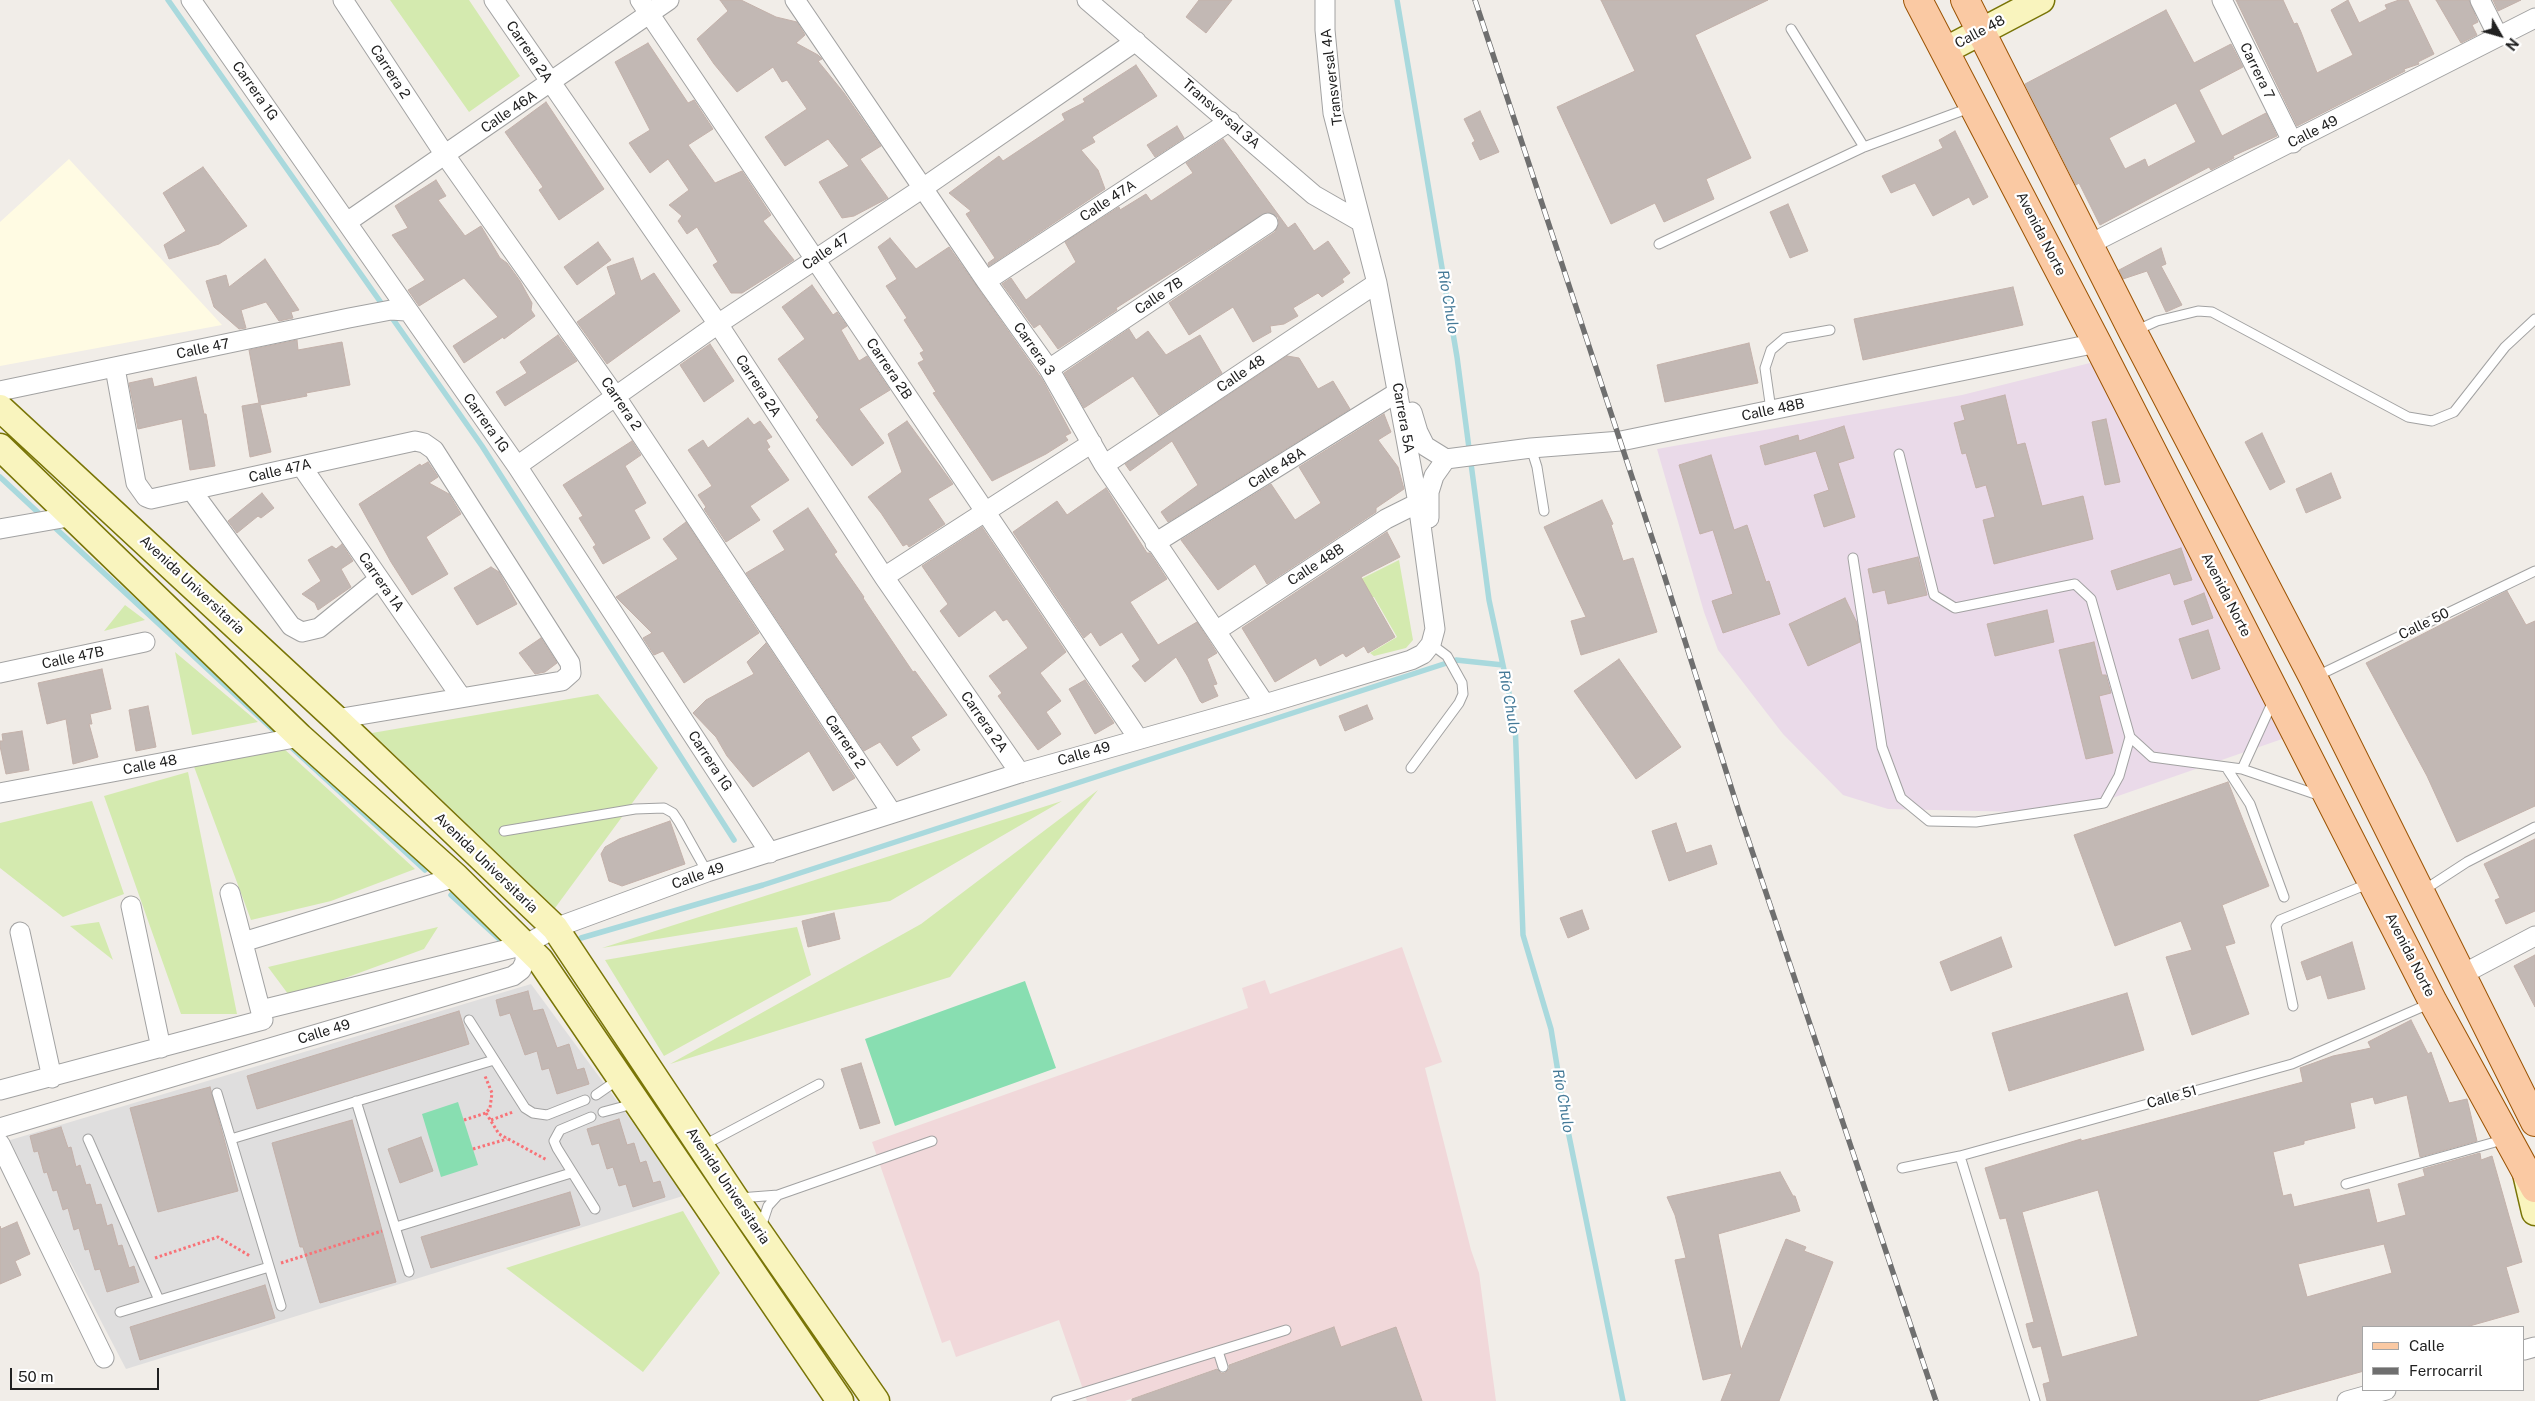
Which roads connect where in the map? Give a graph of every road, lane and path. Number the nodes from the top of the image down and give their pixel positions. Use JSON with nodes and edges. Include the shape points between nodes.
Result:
{"nodes":[{"id":1,"x":343,"y":0,"type":"edge"},
{"id":2,"x":494,"y":0,"type":"edge"},
{"id":3,"x":669,"y":0,"type":"edge"},
{"id":4,"x":795,"y":0,"type":"edge"},
{"id":5,"x":1087,"y":0,"type":"edge"},
{"id":6,"x":1325,"y":0,"type":"edge"},
{"id":7,"x":1918,"y":0,"type":"edge"},
{"id":8,"x":1965,"y":0,"type":"edge"},
{"id":9,"x":2042,"y":0,"type":"edge"},
{"id":10,"x":2222,"y":0,"type":"edge"},
{"id":11,"x":2480,"y":0,"type":"edge"},
{"id":12,"x":197,"y":2,"type":"edge"},
{"id":13,"x":644,"y":7,"type":"edge"},
{"id":14,"x":2535,"y":18,"type":"edge"},
{"id":15,"x":1791,"y":29,"type":"dead end"},
{"id":16,"x":1981,"y":32,"type":"junction"},
{"id":17,"x":2498,"y":36,"type":"junction"},
{"id":18,"x":1136,"y":41,"type":"junction"},
{"id":19,"x":1946,"y":50,"type":"junction"},
{"id":20,"x":550,"y":83,"type":"junction"},
{"id":21,"x":1974,"y":106,"type":"junction"},
{"id":22,"x":1230,"y":122,"type":"junction"},
{"id":23,"x":2293,"y":142,"type":"junction"},
{"id":24,"x":1864,"y":147,"type":"junction"},
{"id":25,"x":445,"y":155,"type":"junction"},
{"id":26,"x":1350,"y":182,"type":"joint"},
{"id":27,"x":923,"y":188,"type":"junction"},
{"id":28,"x":347,"y":222,"type":"junction"},
{"id":29,"x":1360,"y":222,"type":"junction"},
{"id":30,"x":1268,"y":223,"type":"dead end"},
{"id":31,"x":1659,"y":244,"type":"dead end"},
{"id":32,"x":2090,"y":244,"type":"junction"},
{"id":33,"x":814,"y":260,"type":"junction"},
{"id":34,"x":986,"y":281,"type":"junction"},
{"id":35,"x":1377,"y":283,"type":"junction"},
{"id":36,"x":399,"y":310,"type":"junction"},
{"id":37,"x":2535,"y":319,"type":"edge"},
{"id":38,"x":718,"y":324,"type":"junction"},
{"id":39,"x":1830,"y":330,"type":"dead end"},
{"id":40,"x":2133,"y":332,"type":"junction"},
{"id":41,"x":1387,"y":333,"type":"junction"},
{"id":42,"x":2098,"y":344,"type":"junction"},
{"id":43,"x":115,"y":368,"type":"junction"},
{"id":44,"x":1049,"y":369,"type":"junction"},
{"id":45,"x":0,"y":392,"type":"edge"},
{"id":46,"x":1398,"y":392,"type":"junction"},
{"id":47,"x":616,"y":397,"type":"junction"},
{"id":48,"x":0,"y":408,"type":"edge"},
{"id":49,"x":1771,"y":410,"type":"junction"},
{"id":50,"x":1092,"y":443,"type":"junction"},
{"id":51,"x":0,"y":447,"type":"edge"},
{"id":52,"x":1521,"y":449,"type":"junction"},
{"id":53,"x":1899,"y":454,"type":"dead end"},
{"id":54,"x":1446,"y":459,"type":"junction"},
{"id":55,"x":1104,"y":465,"type":"junction"},
{"id":56,"x":517,"y":466,"type":"junction"},
{"id":57,"x":302,"y":467,"type":"junction"},
{"id":58,"x":192,"y":491,"type":"junction"},
{"id":59,"x":1418,"y":502,"type":"junction"},
{"id":60,"x":986,"y":511,"type":"junction"},
{"id":61,"x":1544,"y":511,"type":"dead end"},
{"id":62,"x":74,"y":516,"type":"junction"},
{"id":63,"x":0,"y":529,"type":"edge"},
{"id":64,"x":1155,"y":544,"type":"junction"},
{"id":65,"x":1853,"y":558,"type":"dead end"},
{"id":66,"x":2535,"y":571,"type":"edge"},
{"id":67,"x":884,"y":577,"type":"junction"},
{"id":68,"x":379,"y":579,"type":"junction"},
{"id":69,"x":1216,"y":631,"type":"junction"},
{"id":70,"x":145,"y":642,"type":"dead end"},
{"id":71,"x":1430,"y":642,"type":"junction"},
{"id":72,"x":0,"y":673,"type":"edge"},
{"id":73,"x":2313,"y":677,"type":"junction"},
{"id":74,"x":2276,"y":694,"type":"junction"},
{"id":75,"x":461,"y":697,"type":"junction"},
{"id":76,"x":1265,"y":704,"type":"junction"},
{"id":77,"x":336,"y":719,"type":"junction"},
{"id":78,"x":300,"y":737,"type":"junction"},
{"id":79,"x":2130,"y":737,"type":"junction"},
{"id":80,"x":1138,"y":738,"type":"junction"},
{"id":81,"x":2226,"y":767,"type":"junction"},
{"id":82,"x":1411,"y":768,"type":"dead end"},
{"id":83,"x":2242,"y":769,"type":"junction"},
{"id":84,"x":1020,"y":773,"type":"junction"},
{"id":85,"x":0,"y":793,"type":"edge"},
{"id":86,"x":2330,"y":799,"type":"junction"},
{"id":87,"x":892,"y":813,"type":"junction"},
{"id":88,"x":2535,"y":827,"type":"edge"},
{"id":89,"x":504,"y":832,"type":"dead end"},
{"id":90,"x":770,"y":853,"type":"junction"},
{"id":91,"x":707,"y":872,"type":"junction"},
{"id":92,"x":456,"y":877,"type":"junction"},
{"id":93,"x":2372,"y":882,"type":"junction"},
{"id":94,"x":2421,"y":891,"type":"junction"},
{"id":95,"x":230,"y":893,"type":"dead end"},
{"id":96,"x":2284,"y":897,"type":"dead end"},
{"id":97,"x":131,"y":906,"type":"dead end"},
{"id":98,"x":555,"y":928,"type":"junction"},
{"id":99,"x":20,"y":932,"type":"dead end"},
{"id":100,"x":2535,"y":936,"type":"edge"},
{"id":101,"x":243,"y":942,"type":"junction"},
{"id":102,"x":525,"y":945,"type":"junction"},
{"id":103,"x":2463,"y":974,"type":"junction"},
{"id":104,"x":2434,"y":1002,"type":"junction"},
{"id":105,"x":2293,"y":1006,"type":"dead end"},
{"id":106,"x":261,"y":1010,"type":"junction"},
{"id":107,"x":469,"y":1020,"type":"dead end"},
{"id":108,"x":161,"y":1048,"type":"junction"},
{"id":109,"x":494,"y":1060,"type":"junction"},
{"id":110,"x":480,"y":1064,"type":"junction"},
{"id":111,"x":621,"y":1077,"type":"junction"},
{"id":112,"x":52,"y":1078,"type":"junction"},
{"id":113,"x":819,"y":1084,"type":"dead end"},
{"id":114,"x":0,"y":1090,"type":"edge"},
{"id":115,"x":217,"y":1093,"type":"dead end"},
{"id":116,"x":596,"y":1095,"type":"dead end"},
{"id":117,"x":585,"y":1100,"type":"dead end"},
{"id":118,"x":356,"y":1102,"type":"junction"},
{"id":119,"x":639,"y":1104,"type":"junction"},
{"id":120,"x":525,"y":1108,"type":"junction"},
{"id":121,"x":603,"y":1112,"type":"dead end"},
{"id":122,"x":486,"y":1113,"type":"junction"},
{"id":123,"x":591,"y":1117,"type":"dead end"},
{"id":124,"x":464,"y":1120,"type":"dead end"},
{"id":125,"x":491,"y":1120,"type":"junction"},
{"id":126,"x":2535,"y":1122,"type":"edge"},
{"id":127,"x":0,"y":1128,"type":"edge"},
{"id":128,"x":507,"y":1138,"type":"junction"},
{"id":129,"x":88,"y":1139,"type":"dead end"},
{"id":130,"x":231,"y":1139,"type":"junction"},
{"id":131,"x":2508,"y":1139,"type":"junction"},
{"id":132,"x":932,"y":1142,"type":"dead end"},
{"id":133,"x":0,"y":1144,"type":"edge"},
{"id":134,"x":701,"y":1147,"type":"junction"},
{"id":135,"x":473,"y":1149,"type":"dead end"},
{"id":136,"x":1960,"y":1156,"type":"junction"},
{"id":137,"x":1902,"y":1168,"type":"dead end"},
{"id":138,"x":572,"y":1173,"type":"junction"},
{"id":139,"x":2530,"y":1178,"type":"edge"},
{"id":140,"x":2346,"y":1184,"type":"dead end"},
{"id":141,"x":778,"y":1195,"type":"junction"},
{"id":142,"x":735,"y":1198,"type":"junction"},
{"id":143,"x":594,"y":1209,"type":"dead end"},
{"id":144,"x":2535,"y":1212,"type":"edge"},
{"id":145,"x":396,"y":1227,"type":"junction"},
{"id":146,"x":761,"y":1236,"type":"junction"},
{"id":147,"x":143,"y":1262,"type":"junction"},
{"id":148,"x":269,"y":1266,"type":"junction"},
{"id":149,"x":409,"y":1272,"type":"dead end"},
{"id":150,"x":159,"y":1300,"type":"junction"},
{"id":151,"x":281,"y":1306,"type":"dead end"},
{"id":152,"x":120,"y":1312,"type":"dead end"},
{"id":153,"x":1286,"y":1330,"type":"dead end"},
{"id":154,"x":1218,"y":1351,"type":"junction"},
{"id":155,"x":104,"y":1358,"type":"dead end"},
{"id":156,"x":1223,"y":1367,"type":"dead end"},
{"id":157,"x":2383,"y":1391,"type":"edge"},
{"id":158,"x":840,"y":1401,"type":"edge"},
{"id":159,"x":876,"y":1401,"type":"edge"},
{"id":160,"x":1056,"y":1401,"type":"edge"},
{"id":161,"x":2035,"y":1401,"type":"edge"},
{"id":162,"x":2349,"y":1401,"type":"edge"}],
"edges":[{"from":1,"to":25,"type":"street","name":"Carrera 2"},
{"from":2,"to":20,"type":"street","name":"Carrera 2A"},
{"from":3,"to":13,"type":"street","name":"Calle 46A"},
{"from":4,"to":27,"type":"street","name":"Carrera 3"},
{"from":5,"to":18,"type":"street","name":"Transversal 3A"},
{"from":6,"to":26,"type":"street","name":"Transversal 4A","via":[[1334,113]]},
{"from":7,"to":19,"type":"main road","name":"Avenida Norte"},
{"from":8,"to":16,"type":"main road"},
{"from":9,"to":16,"type":"main road","name":"Calle 48"},
{"from":10,"to":23,"type":"street","name":"Carrera 7"},
{"from":11,"to":17,"type":"street"},
{"from":12,"to":28,"type":"street","name":"Carrera 1G"},
{"from":13,"to":20,"type":"street","name":"Calle 46A"},
{"from":13,"to":33,"type":"street","name":"Carrera 2B"},
{"from":14,"to":17,"type":"street","name":"Calle 49"},
{"from":15,"to":24,"type":"lane"},
{"from":16,"to":19,"type":"main road","name":"Calle 48"},
{"from":16,"to":32,"type":"main road"},
{"from":17,"to":23,"type":"street","name":"Calle 49"},
{"from":18,"to":22,"type":"street","name":"Transversal 3A"},
{"from":18,"to":27,"type":"street","name":"Calle 47"},
{"from":19,"to":21,"type":"main road","name":"Avenida Norte"},
{"from":20,"to":25,"type":"street","name":"Calle 46A"},
{"from":20,"to":38,"type":"street","name":"Carrera 2A"},
{"from":21,"to":24,"type":"lane"},
{"from":21,"to":42,"type":"main road","name":"Avenida Norte"},
{"from":22,"to":29,"type":"street","name":"Transversal 3A","via":[[1314,195]]},
{"from":22,"to":34,"type":"street","name":"Calle 47A"},
{"from":23,"to":32,"type":"street","name":"Calle 49"},
{"from":24,"to":31,"type":"lane"},
{"from":25,"to":28,"type":"street","name":"Calle 46A"},
{"from":25,"to":47,"type":"street","name":"Carrera 2"},
{"from":26,"to":29,"type":"street","name":"Carrera 5A"},
{"from":27,"to":33,"type":"street","name":"Calle 47"},
{"from":27,"to":34,"type":"street","name":"Carrera 3"},
{"from":28,"to":36,"type":"street","name":"Carrera 1G"},
{"from":29,"to":35,"type":"street","name":"Carrera 5A"},
{"from":30,"to":44,"type":"street","name":"Calle 7B"},
{"from":32,"to":40,"type":"main road"},
{"from":33,"to":38,"type":"street","name":"Calle 47"},
{"from":33,"to":60,"type":"street","name":"Carrera 2B"},
{"from":34,"to":44,"type":"street","name":"Carrera 3"},
{"from":35,"to":41,"type":"street","name":"Carrera 5A"},
{"from":35,"to":55,"type":"street","name":"Calle 48"},
{"from":36,"to":43,"type":"street","name":"Calle 47"},
{"from":36,"to":56,"type":"street","name":"Carrera 1G"},
{"from":37,"to":40,"type":"lane","via":[[2505,347],[2454,412],[2432,421],[2408,417],[2212,312],[2198,311],[2174,317]]},
{"from":38,"to":47,"type":"street","name":"Calle 47"},
{"from":38,"to":67,"type":"street","name":"Carrera 2A"},
{"from":39,"to":49,"type":"lane","via":[[1784,338],[1771,350],[1765,368]]},
{"from":40,"to":73,"type":"main road"},
{"from":41,"to":46,"type":"street","name":"Carrera 5A"},
{"from":41,"to":54,"type":"street","via":[[1418,432],[1425,446]]},
{"from":42,"to":49,"type":"street","name":"Calle 48B"},
{"from":42,"to":74,"type":"main road","name":"Avenida Norte"},
{"from":43,"to":45,"type":"street","name":"Calle 47"},
{"from":43,"to":58,"type":"street","name":"Calle 47A","via":[[136,483],[151,499]]},
{"from":44,"to":50,"type":"street","name":"Carrera 3"},
{"from":46,"to":59,"type":"street","name":"Carrera 5A"},
{"from":46,"to":64,"type":"street","name":"Calle 48A"},
{"from":47,"to":56,"type":"street","name":"Calle 47"},
{"from":47,"to":87,"type":"street","name":"Carrera 2"},
{"from":48,"to":77,"type":"main road","name":"Avenida Universitaria"},
{"from":49,"to":52,"type":"street","name":"Calle 48B","via":[[1621,441]]},
{"from":50,"to":55,"type":"street","name":"Carrera 3"},
{"from":50,"to":60,"type":"street"},
{"from":51,"to":62,"type":"main road","name":"Avenida Universitaria"},
{"from":52,"to":54,"type":"street","name":"Calle 48B"},
{"from":52,"to":61,"type":"lane","via":[[1537,467]]},
{"from":53,"to":79,"type":"lane","via":[[1934,595],[1955,608],[2075,584],[2091,600]]},
{"from":54,"to":71,"type":"street","via":[[1434,476],[1429,492],[1428,513],[1438,604]]},
{"from":55,"to":64,"type":"street","name":"Carrera 3"},
{"from":56,"to":90,"type":"street","name":"Carrera 1G"},
{"from":57,"to":58,"type":"street","name":"Calle 47A"},
{"from":57,"to":68,"type":"street","name":"Carrera 1A"},
{"from":57,"to":75,"type":"street","name":"Calle 47A","via":[[415,441],[434,450],[570,663],[571,673],[562,681]]},
{"from":58,"to":68,"type":"street","via":[[291,626],[302,632],[319,628]]},
{"from":59,"to":69,"type":"street","name":"Calle 48B","via":[[1386,519]]},
{"from":59,"to":71,"type":"street","name":"Carrera 5A"},
{"from":60,"to":67,"type":"street"},
{"from":60,"to":80,"type":"street","name":"Carrera 2B"},
{"from":62,"to":63,"type":"street"},
{"from":62,"to":78,"type":"main road","name":"Avenida Universitaria"},
{"from":64,"to":69,"type":"street","name":"Carrera 3"},
{"from":65,"to":79,"type":"lane","via":[[1882,747],[1902,798],[1929,821],[1976,822],[2104,803],[2119,776]]},
{"from":66,"to":73,"type":"lane","name":"Calle 50"},
{"from":67,"to":84,"type":"street","name":"Carrera 2A"},
{"from":68,"to":75,"type":"street","name":"Carrera 1A"},
{"from":69,"to":76,"type":"street","name":"Carrera 3"},
{"from":70,"to":72,"type":"street","name":"Calle 47B"},
{"from":71,"to":76,"type":"street","name":"Calle 49","via":[[1411,660]]},
{"from":71,"to":82,"type":"lane","via":[[1447,656],[1462,683],[1464,694]]},
{"from":73,"to":94,"type":"main road"},
{"from":74,"to":83,"type":"lane"},
{"from":74,"to":86,"type":"main road","name":"Avenida Norte"},
{"from":75,"to":77,"type":"street"},
{"from":76,"to":80,"type":"street","name":"Calle 49"},
{"from":77,"to":98,"type":"main road","name":"Avenida Universitaria"},
{"from":78,"to":85,"type":"street","name":"Calle 48"},
{"from":78,"to":92,"type":"main road","name":"Avenida Universitaria"},
{"from":79,"to":81,"type":"lane","via":[[2152,757]]},
{"from":80,"to":84,"type":"street","name":"Calle 49"},
{"from":81,"to":83,"type":"lane"},
{"from":81,"to":96,"type":"lane","via":[[2250,804]]},
{"from":83,"to":86,"type":"lane"},
{"from":84,"to":87,"type":"street","name":"Calle 49"},
{"from":86,"to":93,"type":"main road","name":"Avenida Norte"},
{"from":87,"to":90,"type":"street","name":"Calle 49"},
{"from":88,"to":94,"type":"lane","via":[[2467,862]]},
{"from":89,"to":91,"type":"lane","via":[[635,808],[664,808],[673,813]]},
{"from":90,"to":91,"type":"street","name":"Calle 49"},
{"from":91,"to":98,"type":"street","name":"Calle 49"},
{"from":92,"to":101,"type":"street"},
{"from":92,"to":102,"type":"main road","name":"Avenida Universitaria"},
{"from":93,"to":104,"type":"main road","name":"Avenida Norte"},
{"from":93,"to":105,"type":"lane","via":[[2280,920],[2276,926]]},
{"from":94,"to":103,"type":"main road"},
{"from":95,"to":101,"type":"street"},
{"from":97,"to":108,"type":"street"},
{"from":98,"to":102,"type":"street","name":"Calle 49"},
{"from":98,"to":134,"type":"main road","name":"Avenida Universitaria"},
{"from":99,"to":112,"type":"street"},
{"from":100,"to":103,"type":"street"},
{"from":101,"to":106,"type":"street"},
{"from":102,"to":106,"type":"street"},
{"from":102,"to":111,"type":"main road","name":"Avenida Universitaria","via":[[549,971]]},
{"from":102,"to":127,"type":"street","name":"Calle 49","via":[[525,962],[513,976]]},
{"from":103,"to":126,"type":"main road"},
{"from":104,"to":131,"type":"main road","name":"Avenida Norte"},
{"from":104,"to":136,"type":"lane","name":"Calle 51","via":[[2292,1064]]},
{"from":106,"to":108,"type":"street","via":[[263,1020]]},
{"from":107,"to":109,"type":"lane"},
{"from":108,"to":112,"type":"street"},
{"from":109,"to":110,"type":"lane"},
{"from":109,"to":120,"type":"lane"},
{"from":110,"to":118,"type":"lane"},
{"from":110,"to":122,"type":"path","via":[[492,1100]]},
{"from":111,"to":116,"type":"lane"},
{"from":111,"to":119,"type":"main road","name":"Avenida Universitaria"},
{"from":112,"to":114,"type":"street"},
{"from":113,"to":134,"type":"lane"},
{"from":115,"to":130,"type":"lane"},
{"from":117,"to":120,"type":"lane","via":[[547,1115]]},
{"from":118,"to":130,"type":"lane"},
{"from":118,"to":145,"type":"lane"},
{"from":119,"to":121,"type":"lane"},
{"from":119,"to":158,"type":"main road","name":"Avenida Universitaria"},
{"from":120,"to":125,"type":"path"},
{"from":122,"to":124,"type":"path"},
{"from":122,"to":125,"type":"path"},
{"from":123,"to":138,"type":"lane","via":[[563,1128],[555,1137],[555,1145]]},
{"from":125,"to":128,"type":"path","via":[[494,1129]]},
{"from":128,"to":135,"type":"path"},
{"from":128,"to":138,"type":"path"},
{"from":129,"to":147,"type":"lane"},
{"from":130,"to":148,"type":"lane"},
{"from":131,"to":139,"type":"main road","name":"Avenida Norte"},
{"from":131,"to":140,"type":"lane"},
{"from":132,"to":141,"type":"lane"},
{"from":133,"to":155,"type":"street"},
{"from":134,"to":142,"type":"main road","name":"Avenida Universitaria"},
{"from":136,"to":137,"type":"lane","name":"Calle 51"},
{"from":136,"to":161,"type":"lane"},
{"from":138,"to":143,"type":"lane"},
{"from":138,"to":145,"type":"lane"},
{"from":139,"to":144,"type":"main road"},
{"from":141,"to":142,"type":"lane"},
{"from":141,"to":146,"type":"lane","via":[[762,1219]]},
{"from":142,"to":146,"type":"main road","name":"Avenida Universitaria"},
{"from":145,"to":148,"type":"path"},
{"from":145,"to":149,"type":"lane"},
{"from":146,"to":159,"type":"main road","name":"Avenida Universitaria"},
{"from":147,"to":148,"type":"path","via":[[218,1237]]},
{"from":147,"to":150,"type":"lane"},
{"from":148,"to":150,"type":"lane"},
{"from":148,"to":151,"type":"lane"},
{"from":150,"to":152,"type":"lane"},
{"from":153,"to":154,"type":"lane"},
{"from":154,"to":156,"type":"lane"},
{"from":154,"to":160,"type":"lane"},
{"from":157,"to":162,"type":"street"}]}
